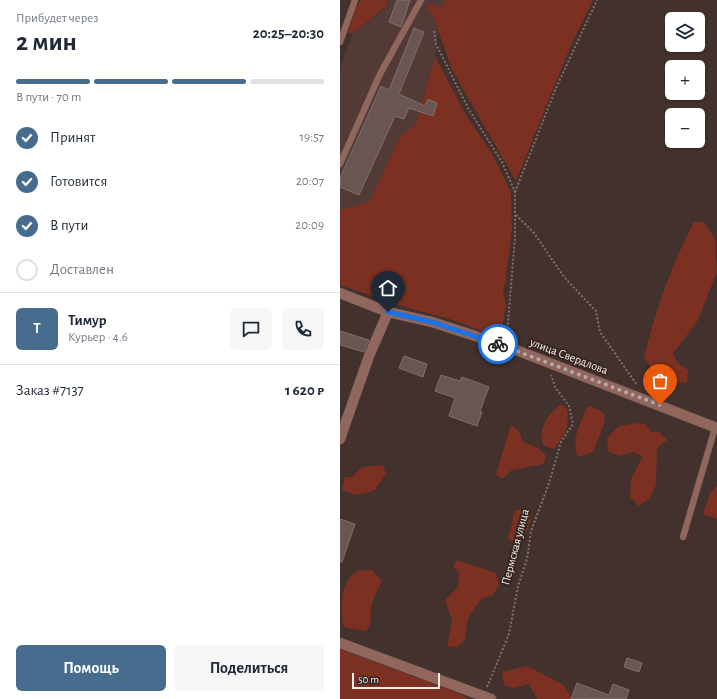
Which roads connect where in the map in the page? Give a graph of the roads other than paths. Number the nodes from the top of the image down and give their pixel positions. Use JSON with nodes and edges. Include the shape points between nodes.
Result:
{"nodes":[{"id":1,"x":355,"y":0,"type":"edge"},
{"id":2,"x":421,"y":0,"type":"edge"},
{"id":3,"x":340,"y":42,"type":"edge"},
{"id":4,"x":340,"y":164,"type":"edge"},
{"id":5,"x":340,"y":293,"type":"edge"},
{"id":6,"x":388,"y":312,"type":"junction"},
{"id":7,"x":716,"y":428,"type":"edge"},
{"id":8,"x":340,"y":438,"type":"edge"},
{"id":9,"x":684,"y":537,"type":"dead end"},
{"id":10,"x":340,"y":643,"type":"edge"},
{"id":11,"x":485,"y":698,"type":"edge"}],
"edges":[{"from":1,"to":3,"type":"lane"},
{"from":2,"to":4,"type":"lane","via":[[380,74]]},
{"from":5,"to":6,"type":"street","name":"улица Свердлова"},
{"from":6,"to":7,"type":"street","name":"улица Свердлова","via":[[432,322],[506,346]]},
{"from":6,"to":8,"type":"street","via":[[369,356]]},
{"from":7,"to":9,"type":"lane"},
{"from":10,"to":11,"type":"street"}]}
